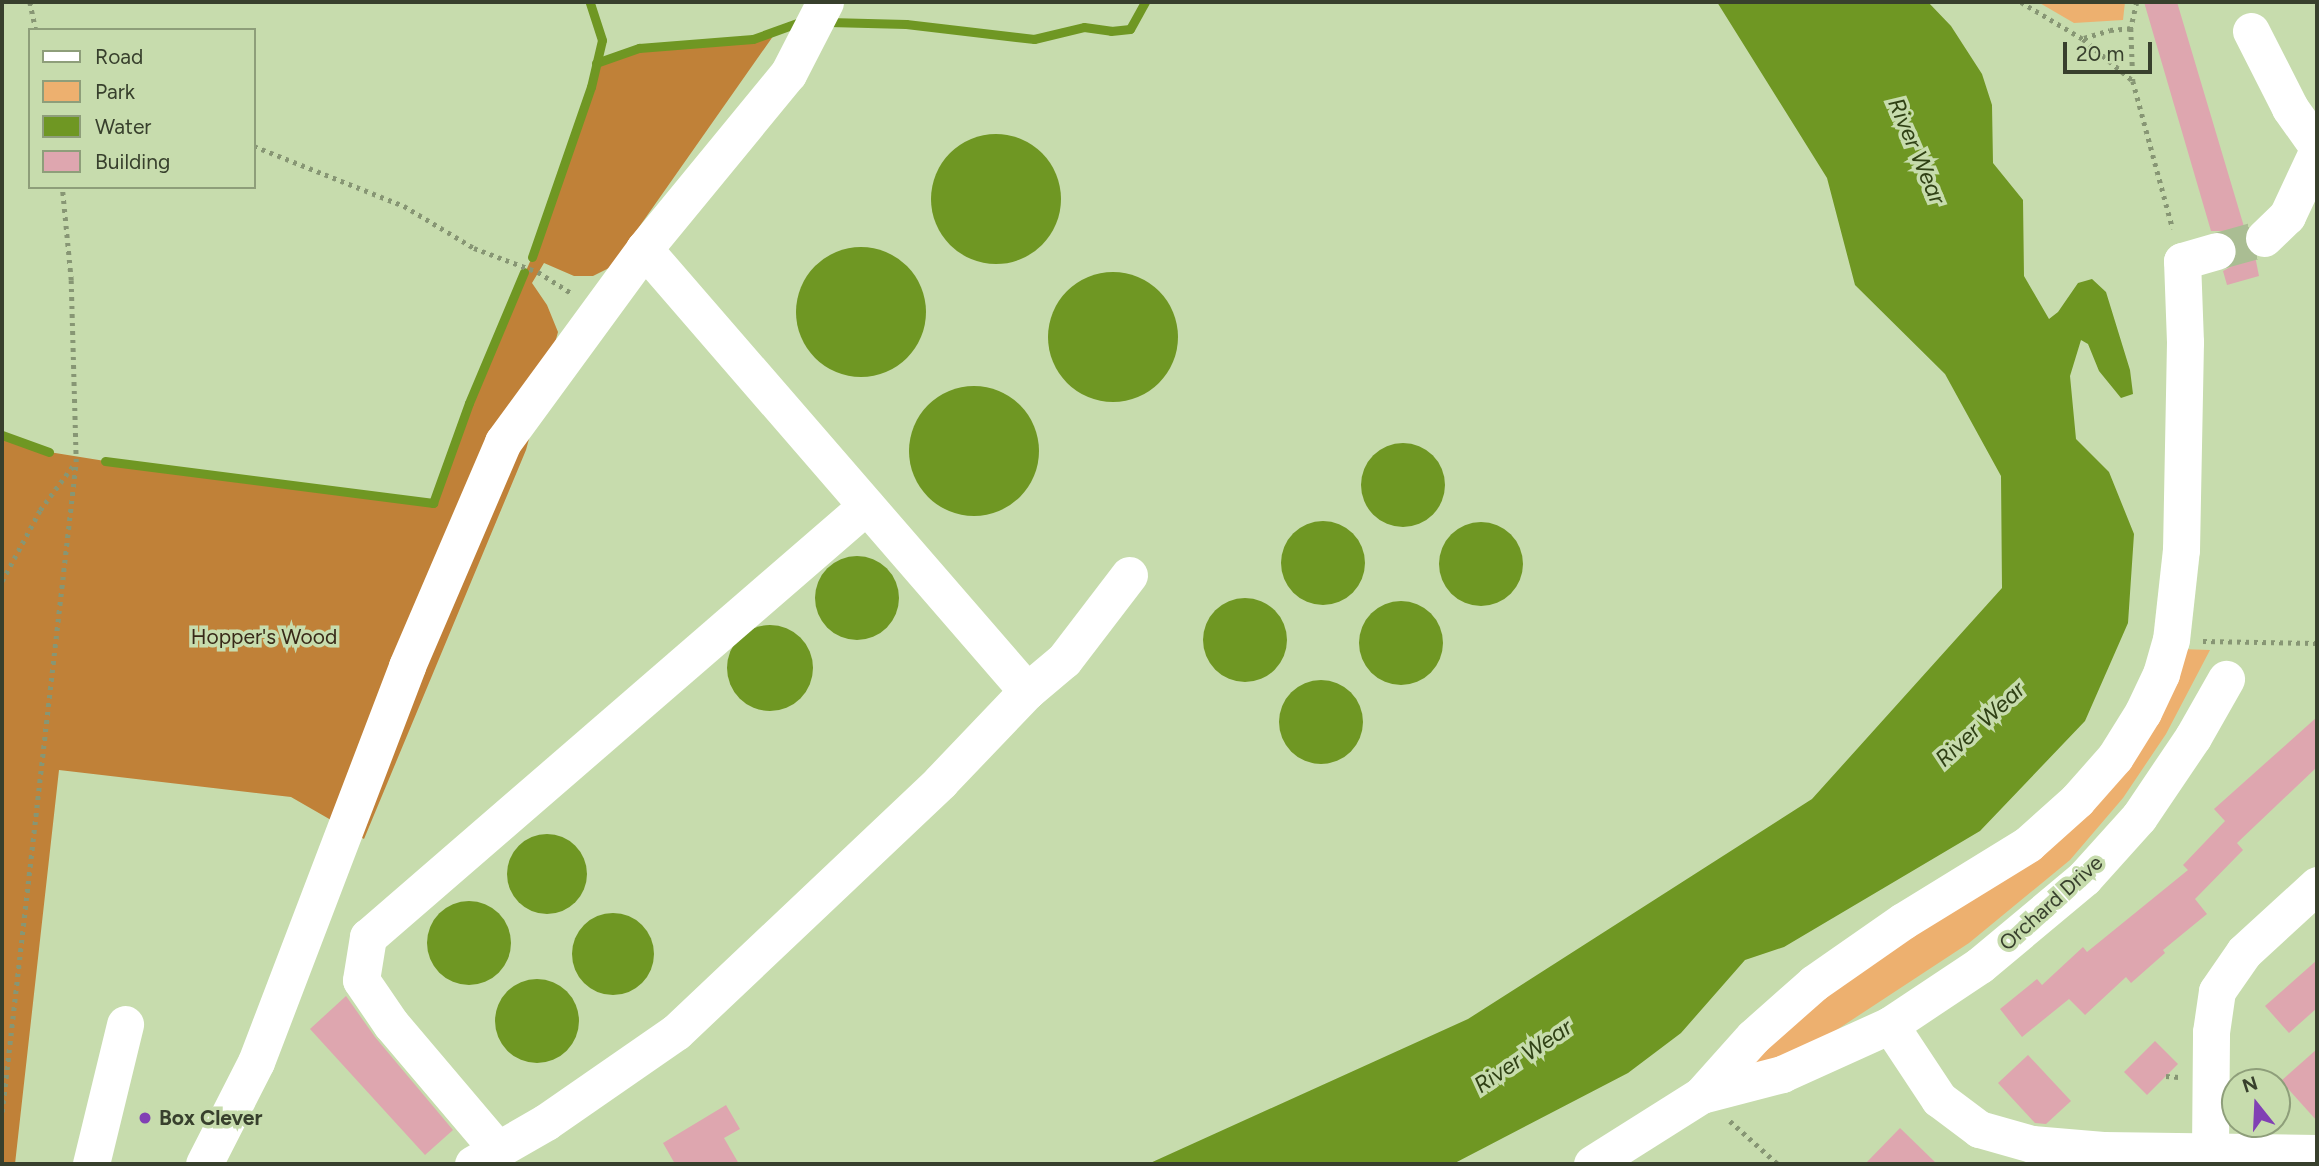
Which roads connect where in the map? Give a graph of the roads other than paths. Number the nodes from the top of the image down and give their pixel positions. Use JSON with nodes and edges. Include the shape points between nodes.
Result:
{"nodes":[{"id":1,"x":825,"y":2,"type":"edge"},
{"id":2,"x":2251,"y":31,"type":"dead end"},
{"id":3,"x":2317,"y":146,"type":"edge"},
{"id":4,"x":2317,"y":152,"type":"edge"},
{"id":5,"x":2264,"y":238,"type":"tunnel mouth"},
{"id":6,"x":644,"y":248,"type":"junction"},
{"id":7,"x":2217,"y":251,"type":"tunnel mouth"},
{"id":8,"x":866,"y":506,"type":"junction"},
{"id":9,"x":1129,"y":575,"type":"dead end"},
{"id":10,"x":2226,"y":679,"type":"dead end"},
{"id":11,"x":1027,"y":691,"type":"junction"},
{"id":12,"x":2317,"y":885,"type":"edge"},
{"id":13,"x":125,"y":1024,"type":"dead end"},
{"id":14,"x":1890,"y":1025,"type":"junction"},
{"id":15,"x":1701,"y":1094,"type":"junction"},
{"id":16,"x":2210,"y":1151,"type":"junction"},
{"id":17,"x":2317,"y":1153,"type":"edge"},
{"id":18,"x":485,"y":1157,"type":"edge"},
{"id":19,"x":2251,"y":1157,"type":"edge"},
{"id":20,"x":91,"y":1164,"type":"edge"},
{"id":21,"x":204,"y":1164,"type":"edge"},
{"id":22,"x":1592,"y":1164,"type":"edge"}],
"edges":[{"from":1,"to":6,"type":"street","via":[[788,74]]},
{"from":2,"to":3,"type":"street","via":[[2290,108]]},
{"from":4,"to":5,"type":"street","via":[[2287,216]]},
{"from":6,"to":8,"type":"street"},
{"from":6,"to":21,"type":"street","via":[[503,442],[407,666],[257,1062]]},
{"from":7,"to":15,"type":"street","via":[[2182,261],[2181,551],[2171,640],[2143,712],[2115,757],[2077,800],[2028,844],[1903,921],[1814,983],[1753,1037]]},
{"from":8,"to":11,"type":"street"},
{"from":8,"to":18,"type":"street","via":[[368,937],[361,980]]},
{"from":9,"to":11,"type":"street","via":[[1064,660]]},
{"from":10,"to":14,"type":"street","name":"Orchard Drive","via":[[2139,817],[2084,878],[1980,965]]},
{"from":11,"to":18,"type":"street","via":[[940,782],[676,1032],[546,1122]]},
{"from":12,"to":16,"type":"street","via":[[2244,952],[2217,991],[2211,1032]]},
{"from":13,"to":20,"type":"street"},
{"from":14,"to":15,"type":"street","name":"Orchard Drive","via":[[1782,1073]]},
{"from":14,"to":16,"type":"street","via":[[1939,1099],[1979,1129],[2032,1144]]},
{"from":15,"to":22,"type":"street"},
{"from":16,"to":19,"type":"street"},
{"from":17,"to":19,"type":"street"}]}
